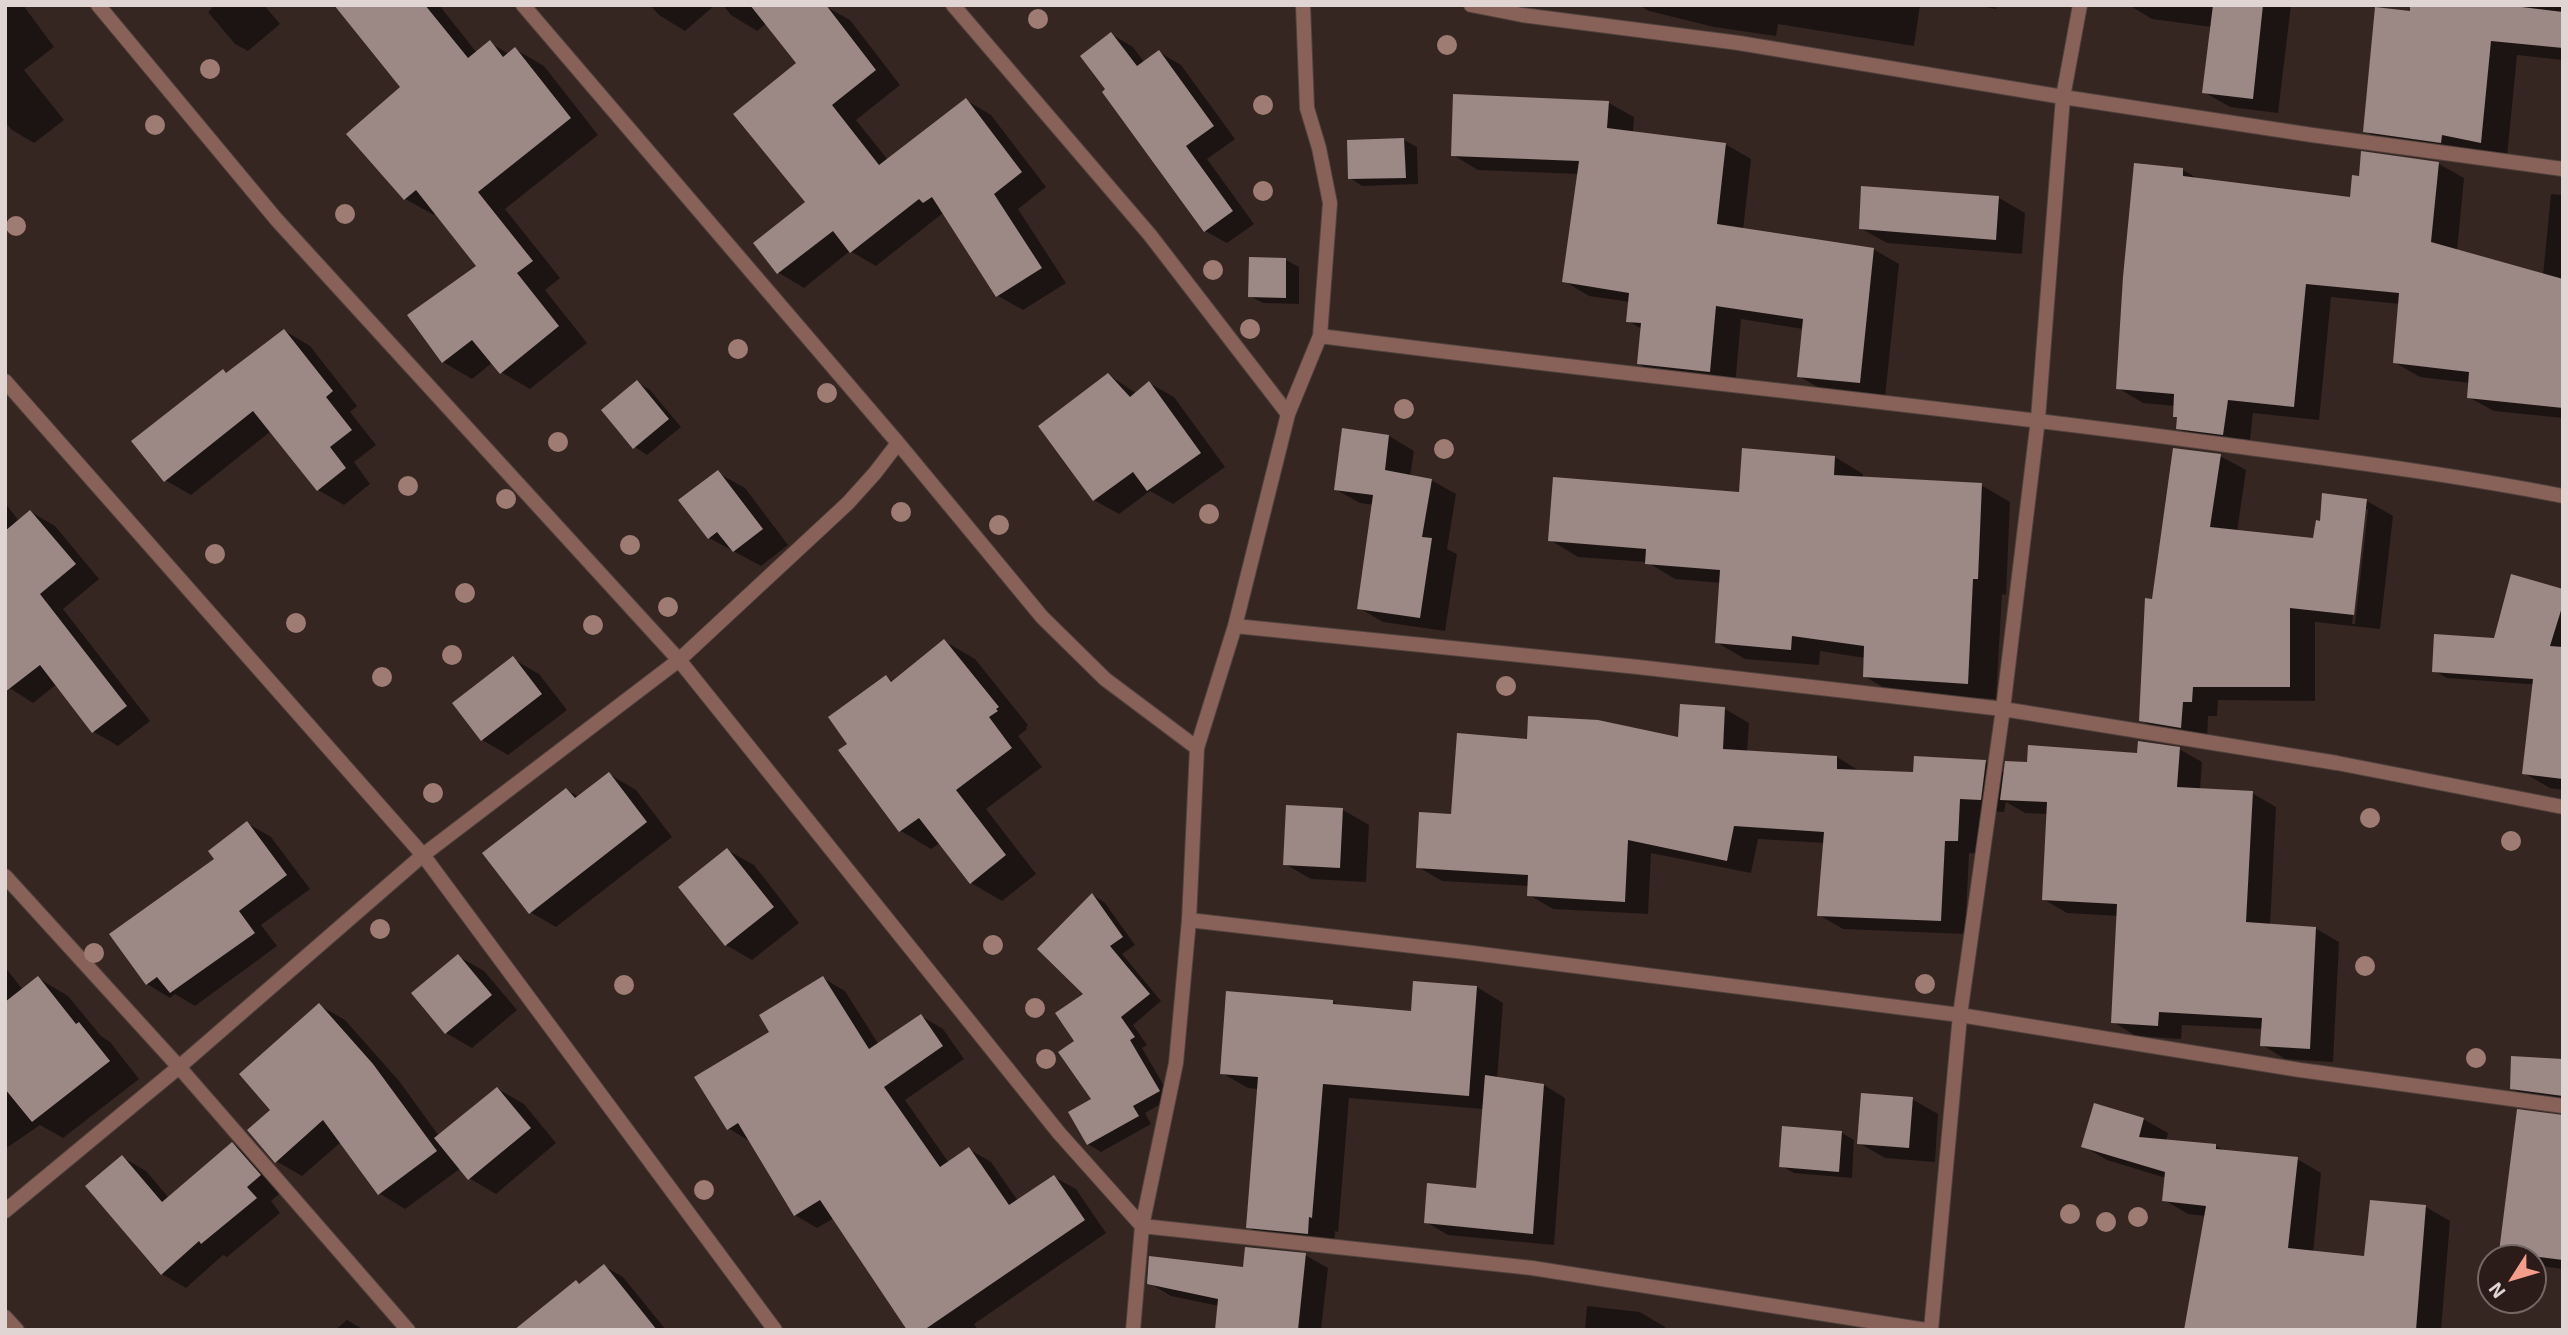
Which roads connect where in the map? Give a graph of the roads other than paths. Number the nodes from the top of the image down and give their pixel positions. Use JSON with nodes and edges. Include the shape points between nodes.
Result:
{"nodes":[{"id":1,"x":98,"y":5,"type":"edge"},
{"id":2,"x":523,"y":5,"type":"edge"},
{"id":3,"x":953,"y":5,"type":"edge"},
{"id":4,"x":1303,"y":5,"type":"edge"},
{"id":5,"x":1471,"y":5,"type":"edge"},
{"id":6,"x":2080,"y":5,"type":"edge"},
{"id":7,"x":2063,"y":97,"type":"junction"},
{"id":8,"x":2563,"y":169,"type":"edge"},
{"id":9,"x":1320,"y":336,"type":"junction"},
{"id":10,"x":5,"y":381,"type":"edge"},
{"id":11,"x":1288,"y":414,"type":"junction"},
{"id":12,"x":2038,"y":419,"type":"junction"},
{"id":13,"x":898,"y":443,"type":"junction"},
{"id":14,"x":2563,"y":496,"type":"edge"},
{"id":15,"x":1235,"y":626,"type":"junction"},
{"id":16,"x":679,"y":660,"type":"junction"},
{"id":17,"x":2003,"y":709,"type":"junction"},
{"id":18,"x":1197,"y":748,"type":"junction"},
{"id":19,"x":2563,"y":807,"type":"edge"},
{"id":20,"x":423,"y":855,"type":"junction"},
{"id":21,"x":5,"y":876,"type":"edge"},
{"id":22,"x":1189,"y":920,"type":"junction"},
{"id":23,"x":1960,"y":1015,"type":"junction"},
{"id":24,"x":179,"y":1067,"type":"junction"},
{"id":25,"x":2563,"y":1106,"type":"edge"},
{"id":26,"x":5,"y":1211,"type":"edge"},
{"id":27,"x":1142,"y":1226,"type":"junction"},
{"id":28,"x":5,"y":1317,"type":"edge"},
{"id":29,"x":17,"y":1330,"type":"edge"},
{"id":30,"x":408,"y":1330,"type":"edge"},
{"id":31,"x":775,"y":1330,"type":"edge"},
{"id":32,"x":1133,"y":1330,"type":"edge"},
{"id":33,"x":1926,"y":1330,"type":"edge"},
{"id":34,"x":1931,"y":1330,"type":"edge"}],
"edges":[{"from":1,"to":16,"type":"street","via":[[276,219]]},
{"from":2,"to":13,"type":"street"},
{"from":3,"to":11,"type":"street","via":[[1150,235]]},
{"from":4,"to":9,"type":"street","via":[[1307,108],[1330,203]]},
{"from":5,"to":7,"type":"street","via":[[1739,43]]},
{"from":6,"to":7,"type":"street"},
{"from":7,"to":8,"type":"street"},
{"from":7,"to":12,"type":"street"},
{"from":9,"to":11,"type":"street"},
{"from":9,"to":12,"type":"street"},
{"from":10,"to":20,"type":"street"},
{"from":11,"to":15,"type":"street"},
{"from":12,"to":14,"type":"street","via":[[2468,477]]},
{"from":12,"to":17,"type":"street"},
{"from":13,"to":16,"type":"street","via":[[848,503]]},
{"from":13,"to":18,"type":"street","via":[[1042,617],[1105,679]]},
{"from":15,"to":17,"type":"street"},
{"from":15,"to":18,"type":"street"},
{"from":16,"to":20,"type":"street"},
{"from":16,"to":27,"type":"street","via":[[1050,1123]]},
{"from":17,"to":19,"type":"street","via":[[2337,763]]},
{"from":17,"to":23,"type":"street"},
{"from":18,"to":22,"type":"street"},
{"from":20,"to":24,"type":"street"},
{"from":20,"to":31,"type":"street"},
{"from":21,"to":24,"type":"street"},
{"from":22,"to":23,"type":"street"},
{"from":22,"to":27,"type":"street","via":[[1176,1063]]},
{"from":23,"to":25,"type":"street","via":[[2300,1070]]},
{"from":23,"to":34,"type":"street"},
{"from":24,"to":26,"type":"street"},
{"from":24,"to":30,"type":"street"},
{"from":27,"to":32,"type":"street"},
{"from":27,"to":33,"type":"street","via":[[1532,1268]]},
{"from":28,"to":29,"type":"street"}]}
